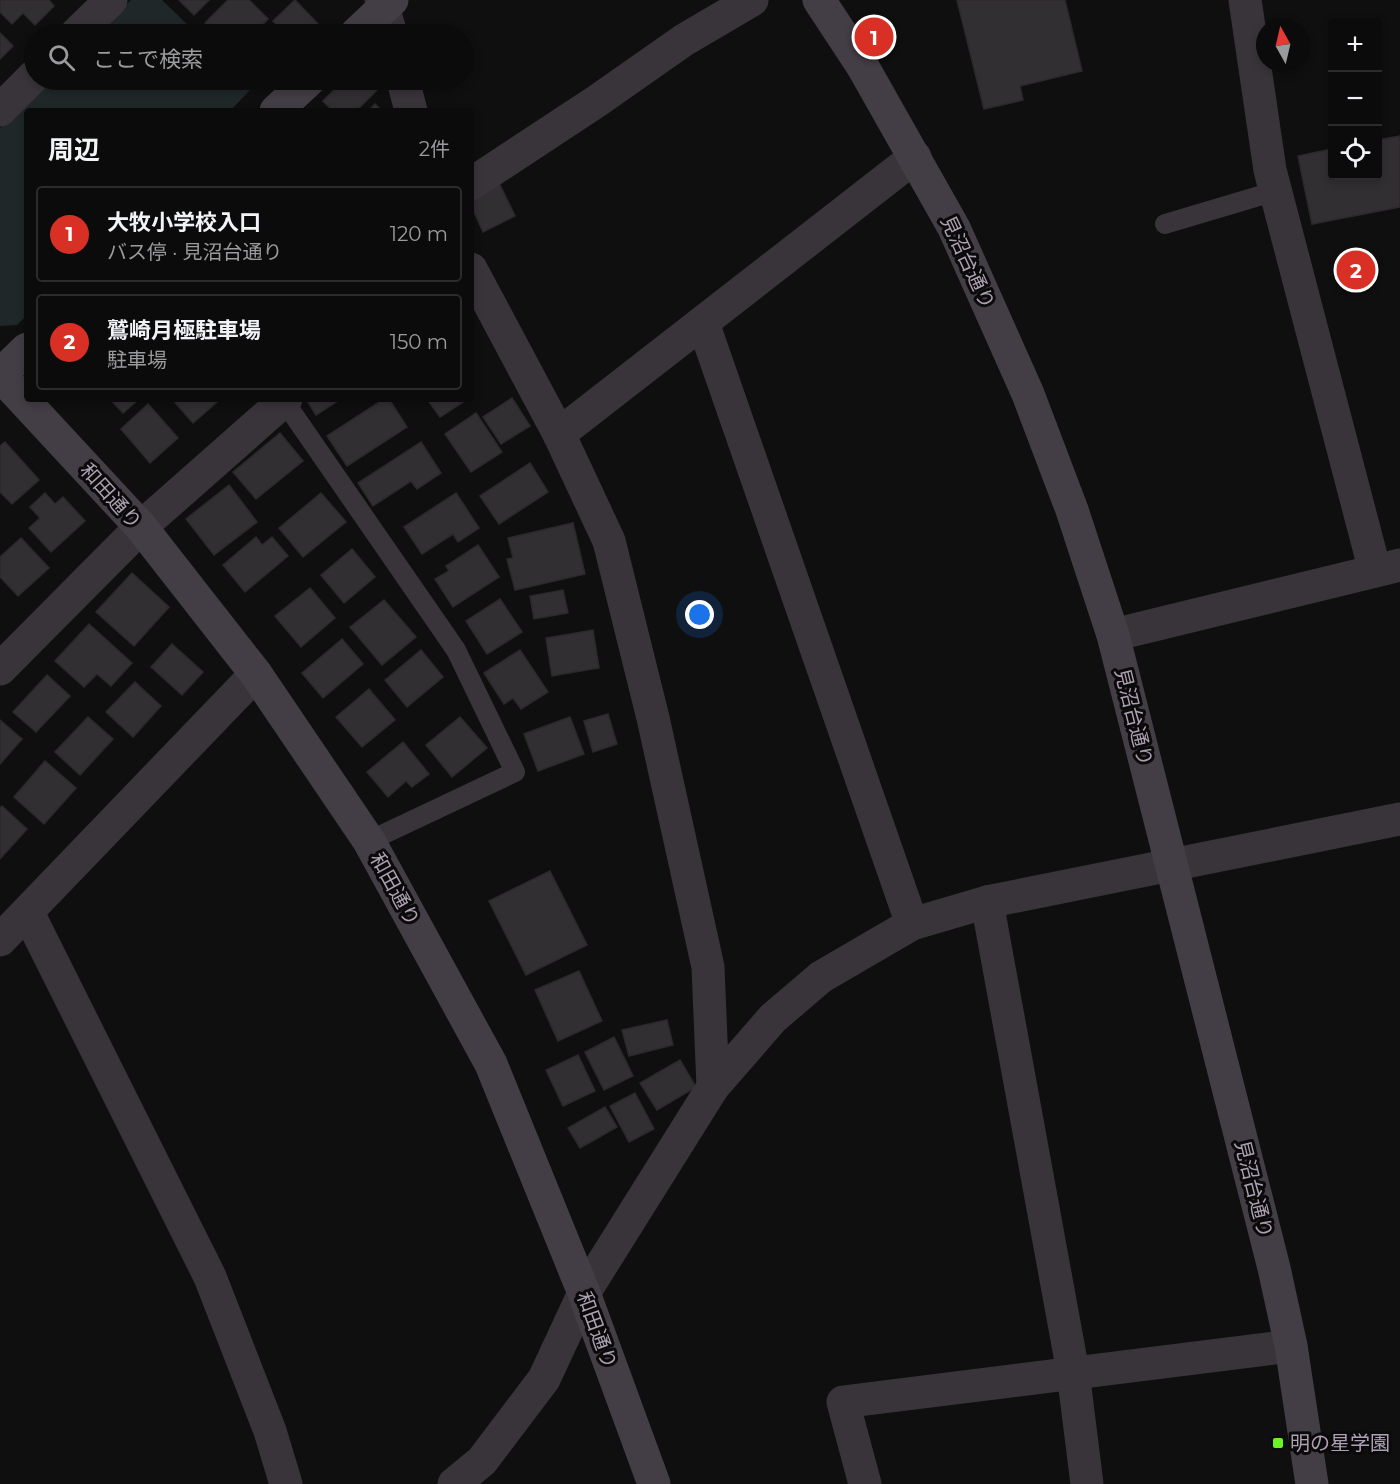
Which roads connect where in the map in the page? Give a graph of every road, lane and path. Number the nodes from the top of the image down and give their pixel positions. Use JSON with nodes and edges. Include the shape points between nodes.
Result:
{"nodes":[{"id":1,"x":111,"y":0,"type":"edge"},
{"id":2,"x":752,"y":0,"type":"edge"},
{"id":3,"x":819,"y":0,"type":"edge"},
{"id":4,"x":1245,"y":0,"type":"edge"},
{"id":5,"x":387,"y":11,"type":"edge"},
{"id":6,"x":86,"y":24,"type":"edge"},
{"id":7,"x":369,"y":24,"type":"edge"},
{"id":8,"x":24,"y":86,"type":"edge"},
{"id":9,"x":298,"y":90,"type":"edge"},
{"id":10,"x":406,"y":90,"type":"edge"},
{"id":11,"x":279,"y":108,"type":"edge"},
{"id":12,"x":410,"y":108,"type":"edge"},
{"id":13,"x":0,"y":110,"type":"edge"},
{"id":14,"x":915,"y":157,"type":"junction"},
{"id":15,"x":474,"y":182,"type":"edge"},
{"id":16,"x":1276,"y":191,"type":"junction"},
{"id":17,"x":1165,"y":224,"type":"dead end"},
{"id":18,"x":474,"y":275,"type":"edge"},
{"id":19,"x":703,"y":323,"type":"junction"},
{"id":20,"x":24,"y":352,"type":"edge"},
{"id":21,"x":0,"y":375,"type":"edge"},
{"id":22,"x":24,"y":401,"type":"edge"},
{"id":23,"x":25,"y":402,"type":"edge"},
{"id":24,"x":283,"y":402,"type":"edge"},
{"id":25,"x":286,"y":402,"type":"edge"},
{"id":26,"x":559,"y":434,"type":"junction"},
{"id":27,"x":141,"y":527,"type":"junction"},
{"id":28,"x":1387,"y":568,"type":"edge"},
{"id":29,"x":1113,"y":635,"type":"junction"},
{"id":30,"x":0,"y":669,"type":"edge"},
{"id":31,"x":256,"y":674,"type":"junction"},
{"id":32,"x":1400,"y":819,"type":"edge"},
{"id":33,"x":369,"y":841,"type":"junction"},
{"id":34,"x":1172,"y":865,"type":"junction"},
{"id":35,"x":987,"y":902,"type":"junction"},
{"id":36,"x":28,"y":913,"type":"junction"},
{"id":37,"x":912,"y":924,"type":"junction"},
{"id":38,"x":0,"y":940,"type":"edge"},
{"id":39,"x":712,"y":1087,"type":"junction"},
{"id":40,"x":584,"y":1293,"type":"junction"},
{"id":41,"x":1291,"y":1346,"type":"junction"},
{"id":42,"x":1073,"y":1372,"type":"junction"},
{"id":43,"x":286,"y":1484,"type":"edge"},
{"id":44,"x":454,"y":1484,"type":"edge"},
{"id":45,"x":654,"y":1484,"type":"edge"},
{"id":46,"x":865,"y":1484,"type":"edge"},
{"id":47,"x":1087,"y":1484,"type":"edge"},
{"id":48,"x":1312,"y":1484,"type":"edge"}],
"edges":[{"from":1,"to":6,"type":"street"},
{"from":2,"to":15,"type":"street","via":[[684,40]]},
{"from":3,"to":14,"type":"street","name":"見沼台通り"},
{"from":4,"to":16,"type":"street"},
{"from":5,"to":7,"type":"street"},
{"from":8,"to":13,"type":"street"},
{"from":9,"to":11,"type":"street"},
{"from":10,"to":12,"type":"street"},
{"from":14,"to":19,"type":"street"},
{"from":14,"to":29,"type":"street","name":"見沼台通り","via":[[954,228],[1028,394]]},
{"from":16,"to":17,"type":"lane"},
{"from":16,"to":28,"type":"street"},
{"from":18,"to":26,"type":"street"},
{"from":19,"to":26,"type":"street"},
{"from":19,"to":37,"type":"street"},
{"from":20,"to":21,"type":"street"},
{"from":21,"to":22,"type":"street","name":"和田通り"},
{"from":23,"to":27,"type":"street","name":"和田通り"},
{"from":24,"to":27,"type":"street"},
{"from":25,"to":33,"type":"lane","via":[[456,650],[515,772]]},
{"from":26,"to":39,"type":"street","via":[[609,541],[653,717],[708,967]]},
{"from":27,"to":30,"type":"street"},
{"from":27,"to":31,"type":"street","name":"和田通り"},
{"from":28,"to":29,"type":"street"},
{"from":29,"to":34,"type":"street","name":"見沼台通り"},
{"from":31,"to":33,"type":"street","name":"和田通り"},
{"from":31,"to":36,"type":"street"},
{"from":32,"to":34,"type":"street"},
{"from":33,"to":40,"type":"street","name":"和田通り","via":[[490,1064]]},
{"from":34,"to":35,"type":"street"},
{"from":34,"to":41,"type":"street","name":"見沼台通り"},
{"from":35,"to":37,"type":"street"},
{"from":35,"to":42,"type":"street"},
{"from":36,"to":38,"type":"street"},
{"from":36,"to":43,"type":"street","via":[[210,1277],[270,1431]]},
{"from":37,"to":39,"type":"street","via":[[821,977],[773,1018]]},
{"from":39,"to":40,"type":"street"},
{"from":40,"to":44,"type":"street","via":[[544,1379],[482,1461]]},
{"from":40,"to":45,"type":"street","name":"和田通り"},
{"from":41,"to":42,"type":"street"},
{"from":41,"to":48,"type":"street","name":"見沼台通り"},
{"from":42,"to":46,"type":"street","via":[[843,1402]]},
{"from":42,"to":47,"type":"street"}]}
